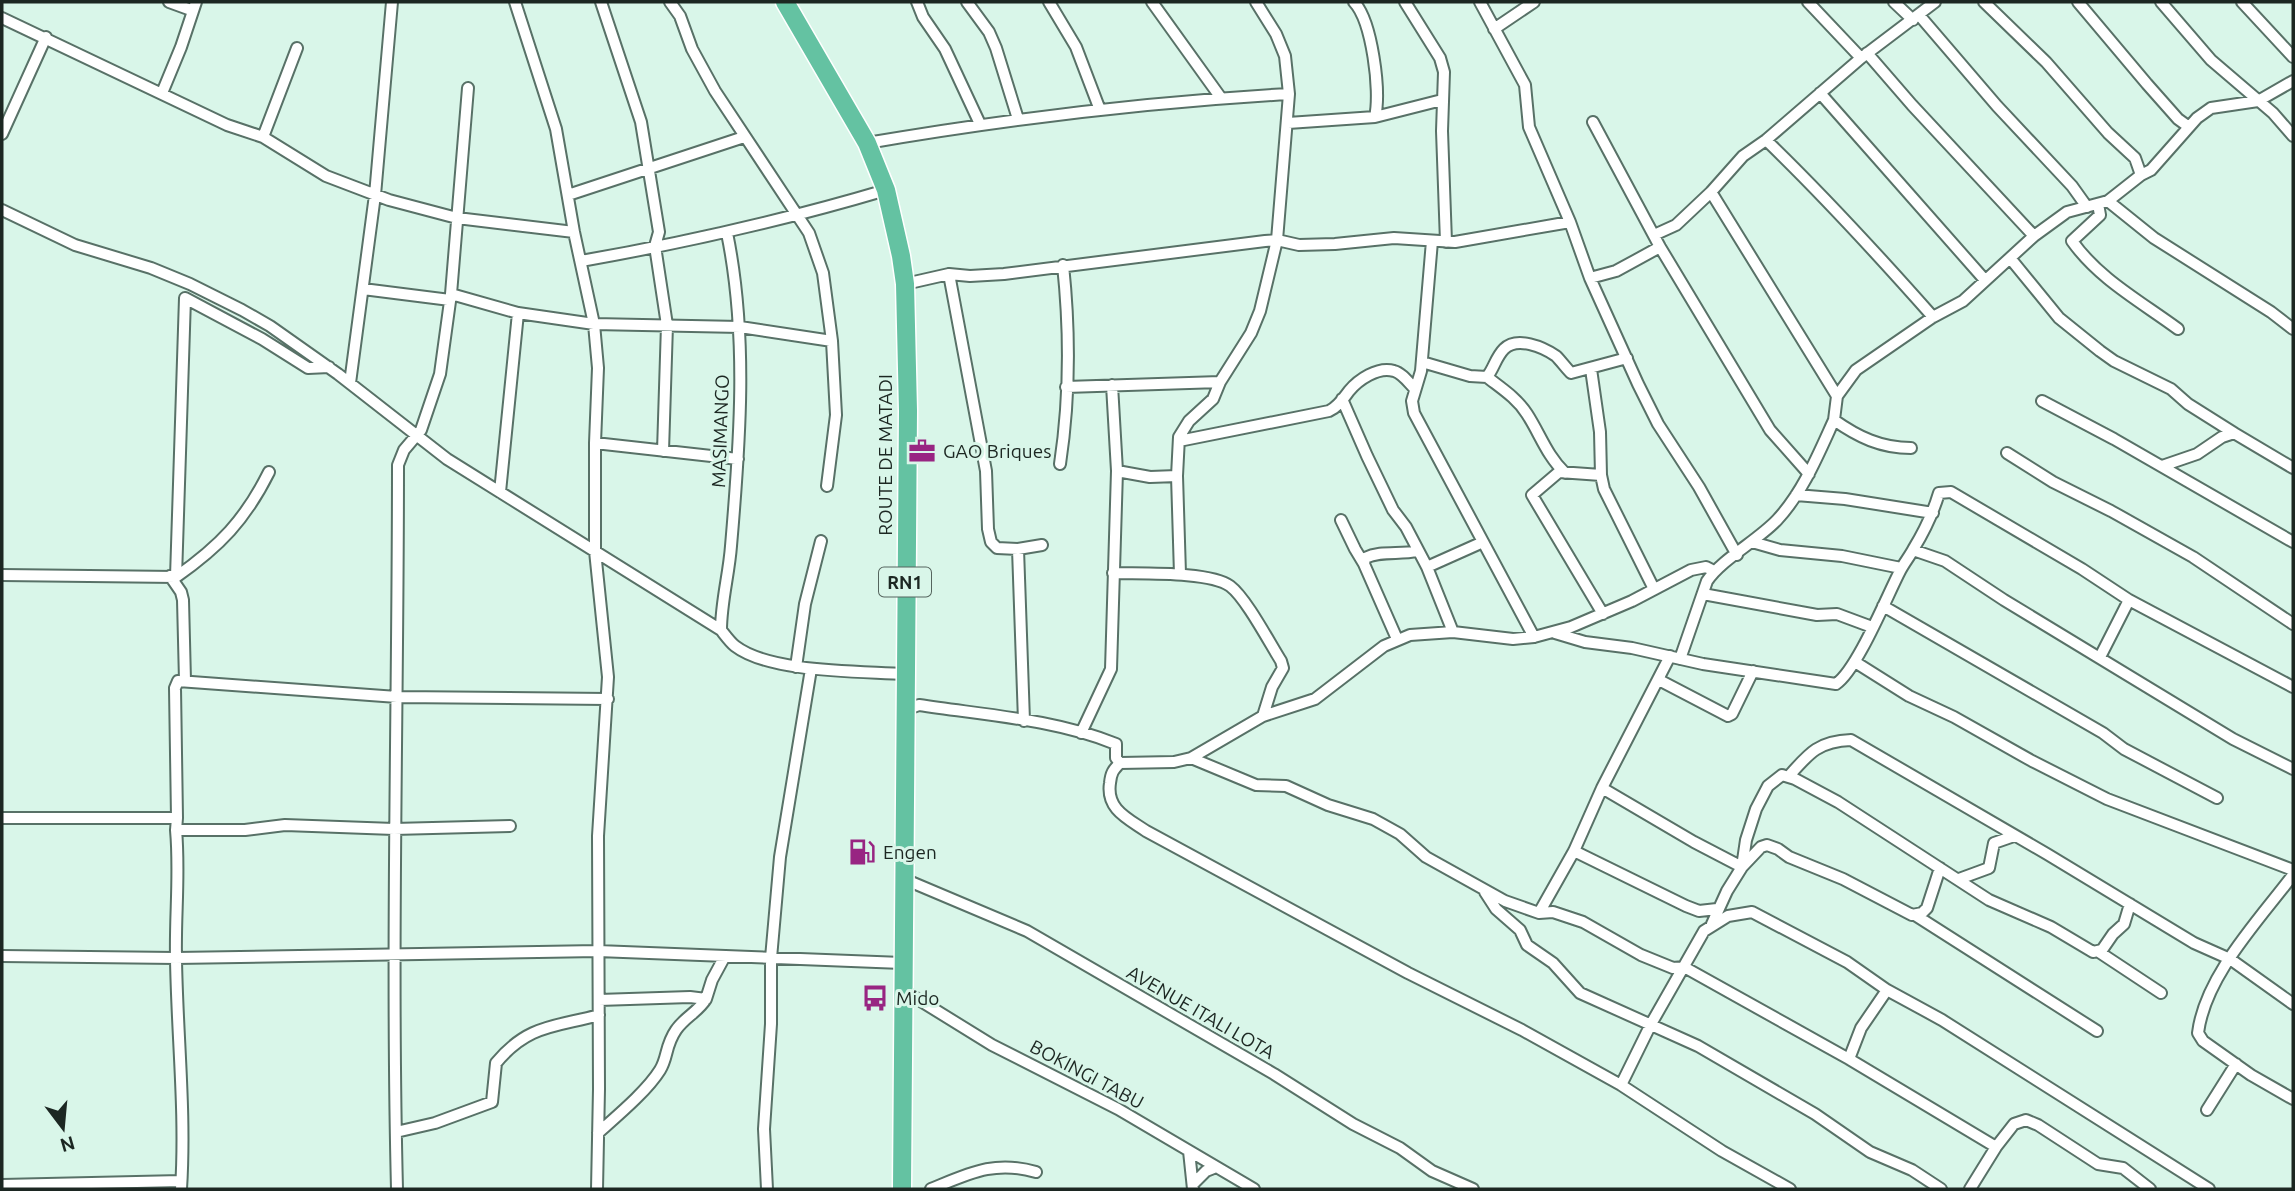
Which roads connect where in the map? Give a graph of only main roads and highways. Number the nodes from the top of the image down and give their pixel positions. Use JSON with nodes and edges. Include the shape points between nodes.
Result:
{"nodes":[{"id":1,"x":785,"y":2,"type":"edge"},
{"id":2,"x":902,"y":1189,"type":"edge"}],
"edges":[{"from":1,"to":2,"type":"highway","name":"ROUTE DE MATADI","number":"RN1","via":[[867,143],[886,190],[905,285]]}]}
